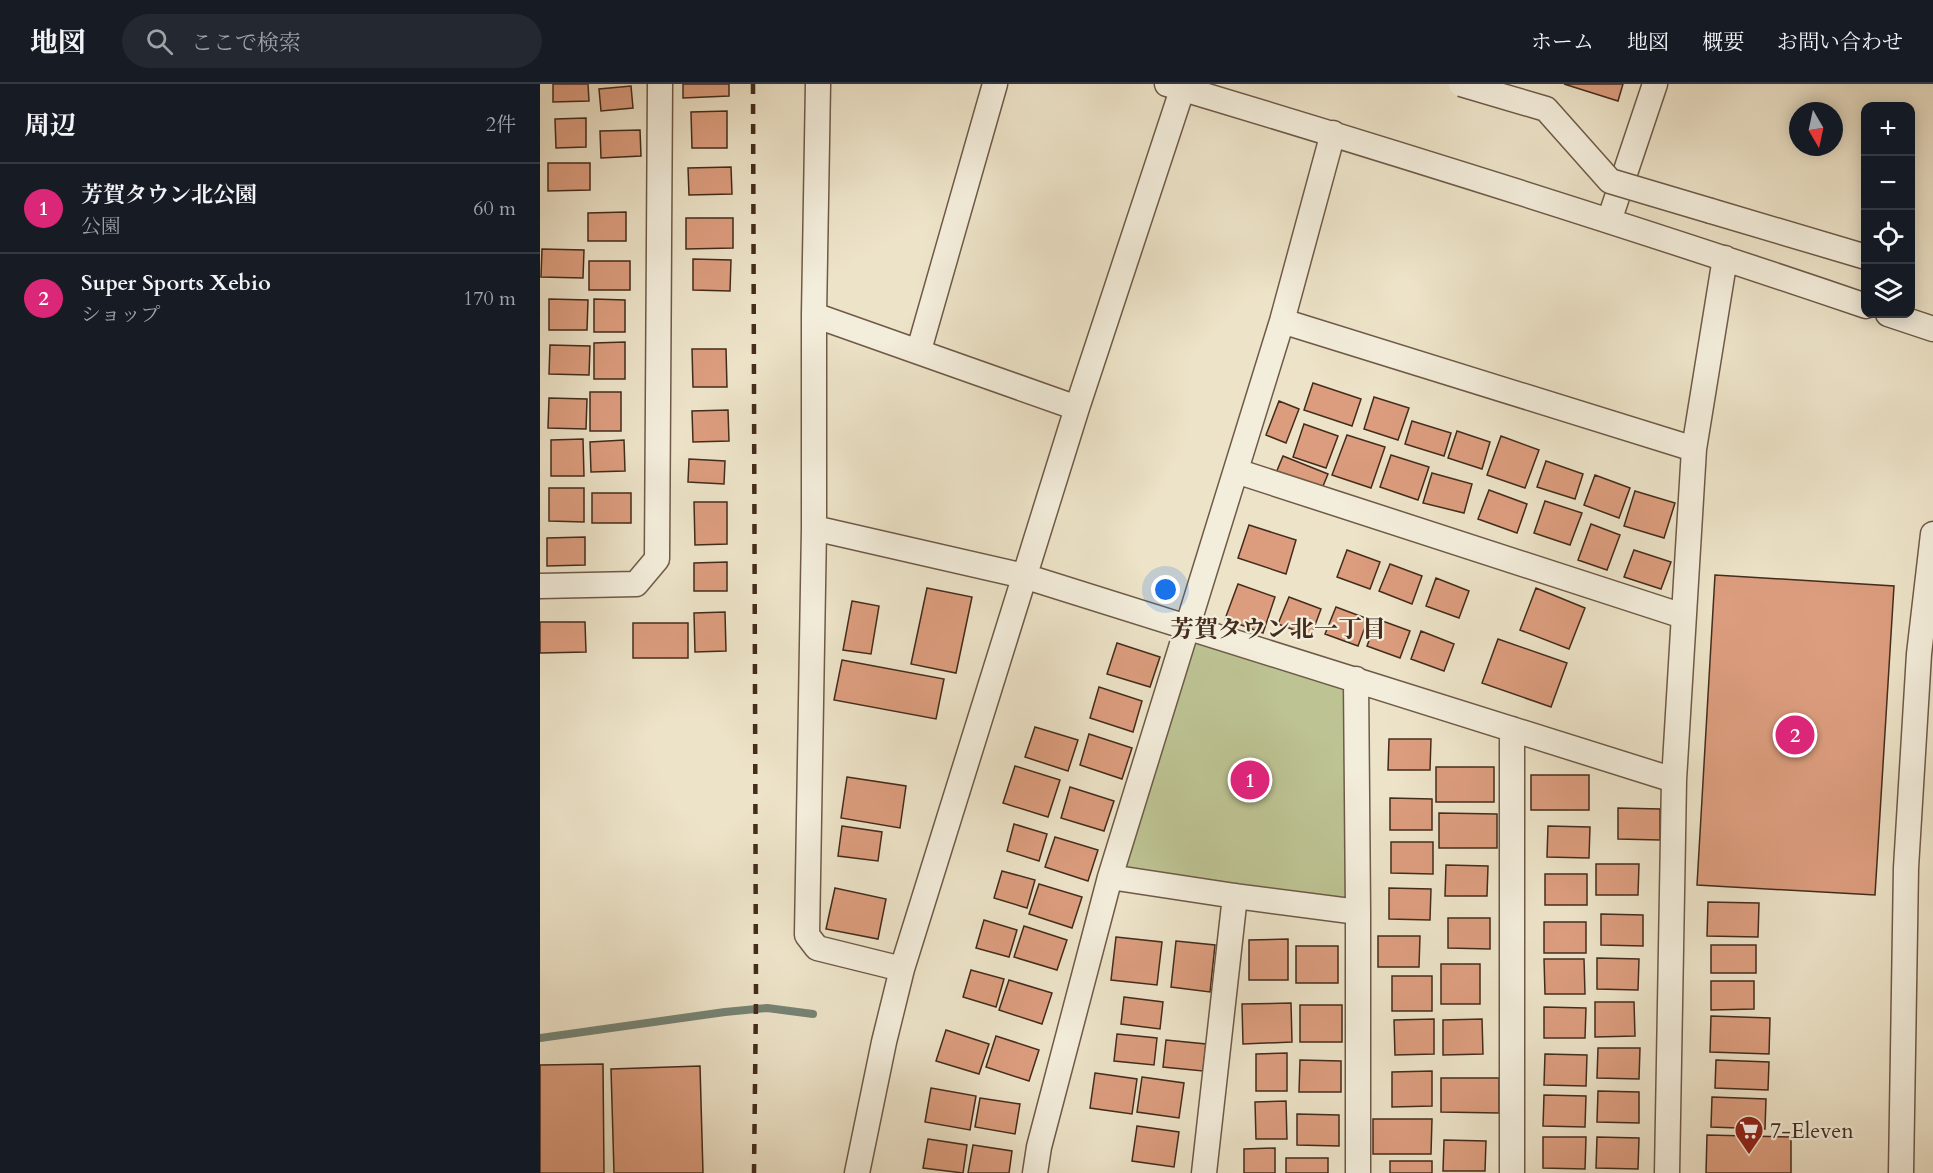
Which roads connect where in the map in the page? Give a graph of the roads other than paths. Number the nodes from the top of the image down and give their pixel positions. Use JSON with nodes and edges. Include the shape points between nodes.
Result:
{"nodes":[{"id":1,"x":660,"y":84,"type":"edge"},
{"id":2,"x":818,"y":84,"type":"edge"},
{"id":3,"x":995,"y":84,"type":"edge"},
{"id":4,"x":1461,"y":84,"type":"edge"},
{"id":5,"x":1654,"y":84,"type":"edge"},
{"id":6,"x":1178,"y":86,"type":"edge"},
{"id":7,"x":1332,"y":133,"type":"junction"},
{"id":8,"x":1609,"y":221,"type":"junction"},
{"id":9,"x":1861,"y":256,"type":"edge"},
{"id":10,"x":1725,"y":258,"type":"junction"},
{"id":11,"x":1861,"y":304,"type":"edge"},
{"id":12,"x":814,"y":315,"type":"junction"},
{"id":13,"x":1900,"y":318,"type":"edge"},
{"id":14,"x":1282,"y":321,"type":"junction"},
{"id":15,"x":1933,"y":329,"type":"edge"},
{"id":16,"x":919,"y":350,"type":"junction"},
{"id":17,"x":1077,"y":408,"type":"junction"},
{"id":18,"x":1694,"y":449,"type":"junction"},
{"id":19,"x":1236,"y":471,"type":"junction"},
{"id":20,"x":814,"y":528,"type":"junction"},
{"id":21,"x":1933,"y":534,"type":"edge"},
{"id":22,"x":1024,"y":576,"type":"junction"},
{"id":23,"x":540,"y":586,"type":"edge"},
{"id":24,"x":1683,"y":616,"type":"junction"},
{"id":25,"x":1189,"y":626,"type":"junction"},
{"id":26,"x":1356,"y":679,"type":"junction"},
{"id":27,"x":1512,"y":729,"type":"junction"},
{"id":28,"x":1674,"y":780,"type":"junction"},
{"id":29,"x":1110,"y":877,"type":"junction"},
{"id":30,"x":1234,"y":896,"type":"junction"},
{"id":31,"x":1358,"y":912,"type":"junction"},
{"id":32,"x":902,"y":969,"type":"junction"},
{"id":33,"x":857,"y":1173,"type":"edge"},
{"id":34,"x":1035,"y":1173,"type":"edge"},
{"id":35,"x":1204,"y":1173,"type":"edge"},
{"id":36,"x":1358,"y":1173,"type":"edge"},
{"id":37,"x":1512,"y":1173,"type":"edge"},
{"id":38,"x":1667,"y":1173,"type":"edge"},
{"id":39,"x":1901,"y":1173,"type":"edge"}],
"edges":[{"from":1,"to":23,"type":"street","via":[[657,559],[636,584]]},
{"from":2,"to":12,"type":"street"},
{"from":3,"to":16,"type":"street"},
{"from":4,"to":9,"type":"street","bridge":true,"via":[[1546,109],[1610,181]]},
{"from":5,"to":8,"type":"street"},
{"from":6,"to":7,"type":"street"},
{"from":6,"to":17,"type":"street"},
{"from":7,"to":8,"type":"street"},
{"from":7,"to":14,"type":"street"},
{"from":8,"to":10,"type":"street"},
{"from":10,"to":11,"type":"street"},
{"from":10,"to":18,"type":"street"},
{"from":12,"to":16,"type":"street"},
{"from":12,"to":20,"type":"street"},
{"from":13,"to":15,"type":"street"},
{"from":14,"to":18,"type":"street"},
{"from":14,"to":19,"type":"street"},
{"from":16,"to":17,"type":"street"},
{"from":17,"to":22,"type":"street"},
{"from":18,"to":24,"type":"street"},
{"from":19,"to":24,"type":"street"},
{"from":19,"to":25,"type":"street"},
{"from":20,"to":22,"type":"street"},
{"from":20,"to":32,"type":"street","via":[[807,935],[817,948]]},
{"from":21,"to":39,"type":"street","via":[[1919,654],[1906,868]]},
{"from":22,"to":25,"type":"street"},
{"from":22,"to":32,"type":"street"},
{"from":24,"to":28,"type":"street"},
{"from":25,"to":26,"type":"street"},
{"from":25,"to":29,"type":"street"},
{"from":26,"to":27,"type":"street"},
{"from":26,"to":31,"type":"street"},
{"from":27,"to":28,"type":"street"},
{"from":27,"to":37,"type":"street"},
{"from":28,"to":38,"type":"street"},
{"from":29,"to":30,"type":"street"},
{"from":29,"to":34,"type":"street"},
{"from":30,"to":31,"type":"street"},
{"from":30,"to":35,"type":"street"},
{"from":31,"to":36,"type":"street"},
{"from":32,"to":33,"type":"street"}]}
